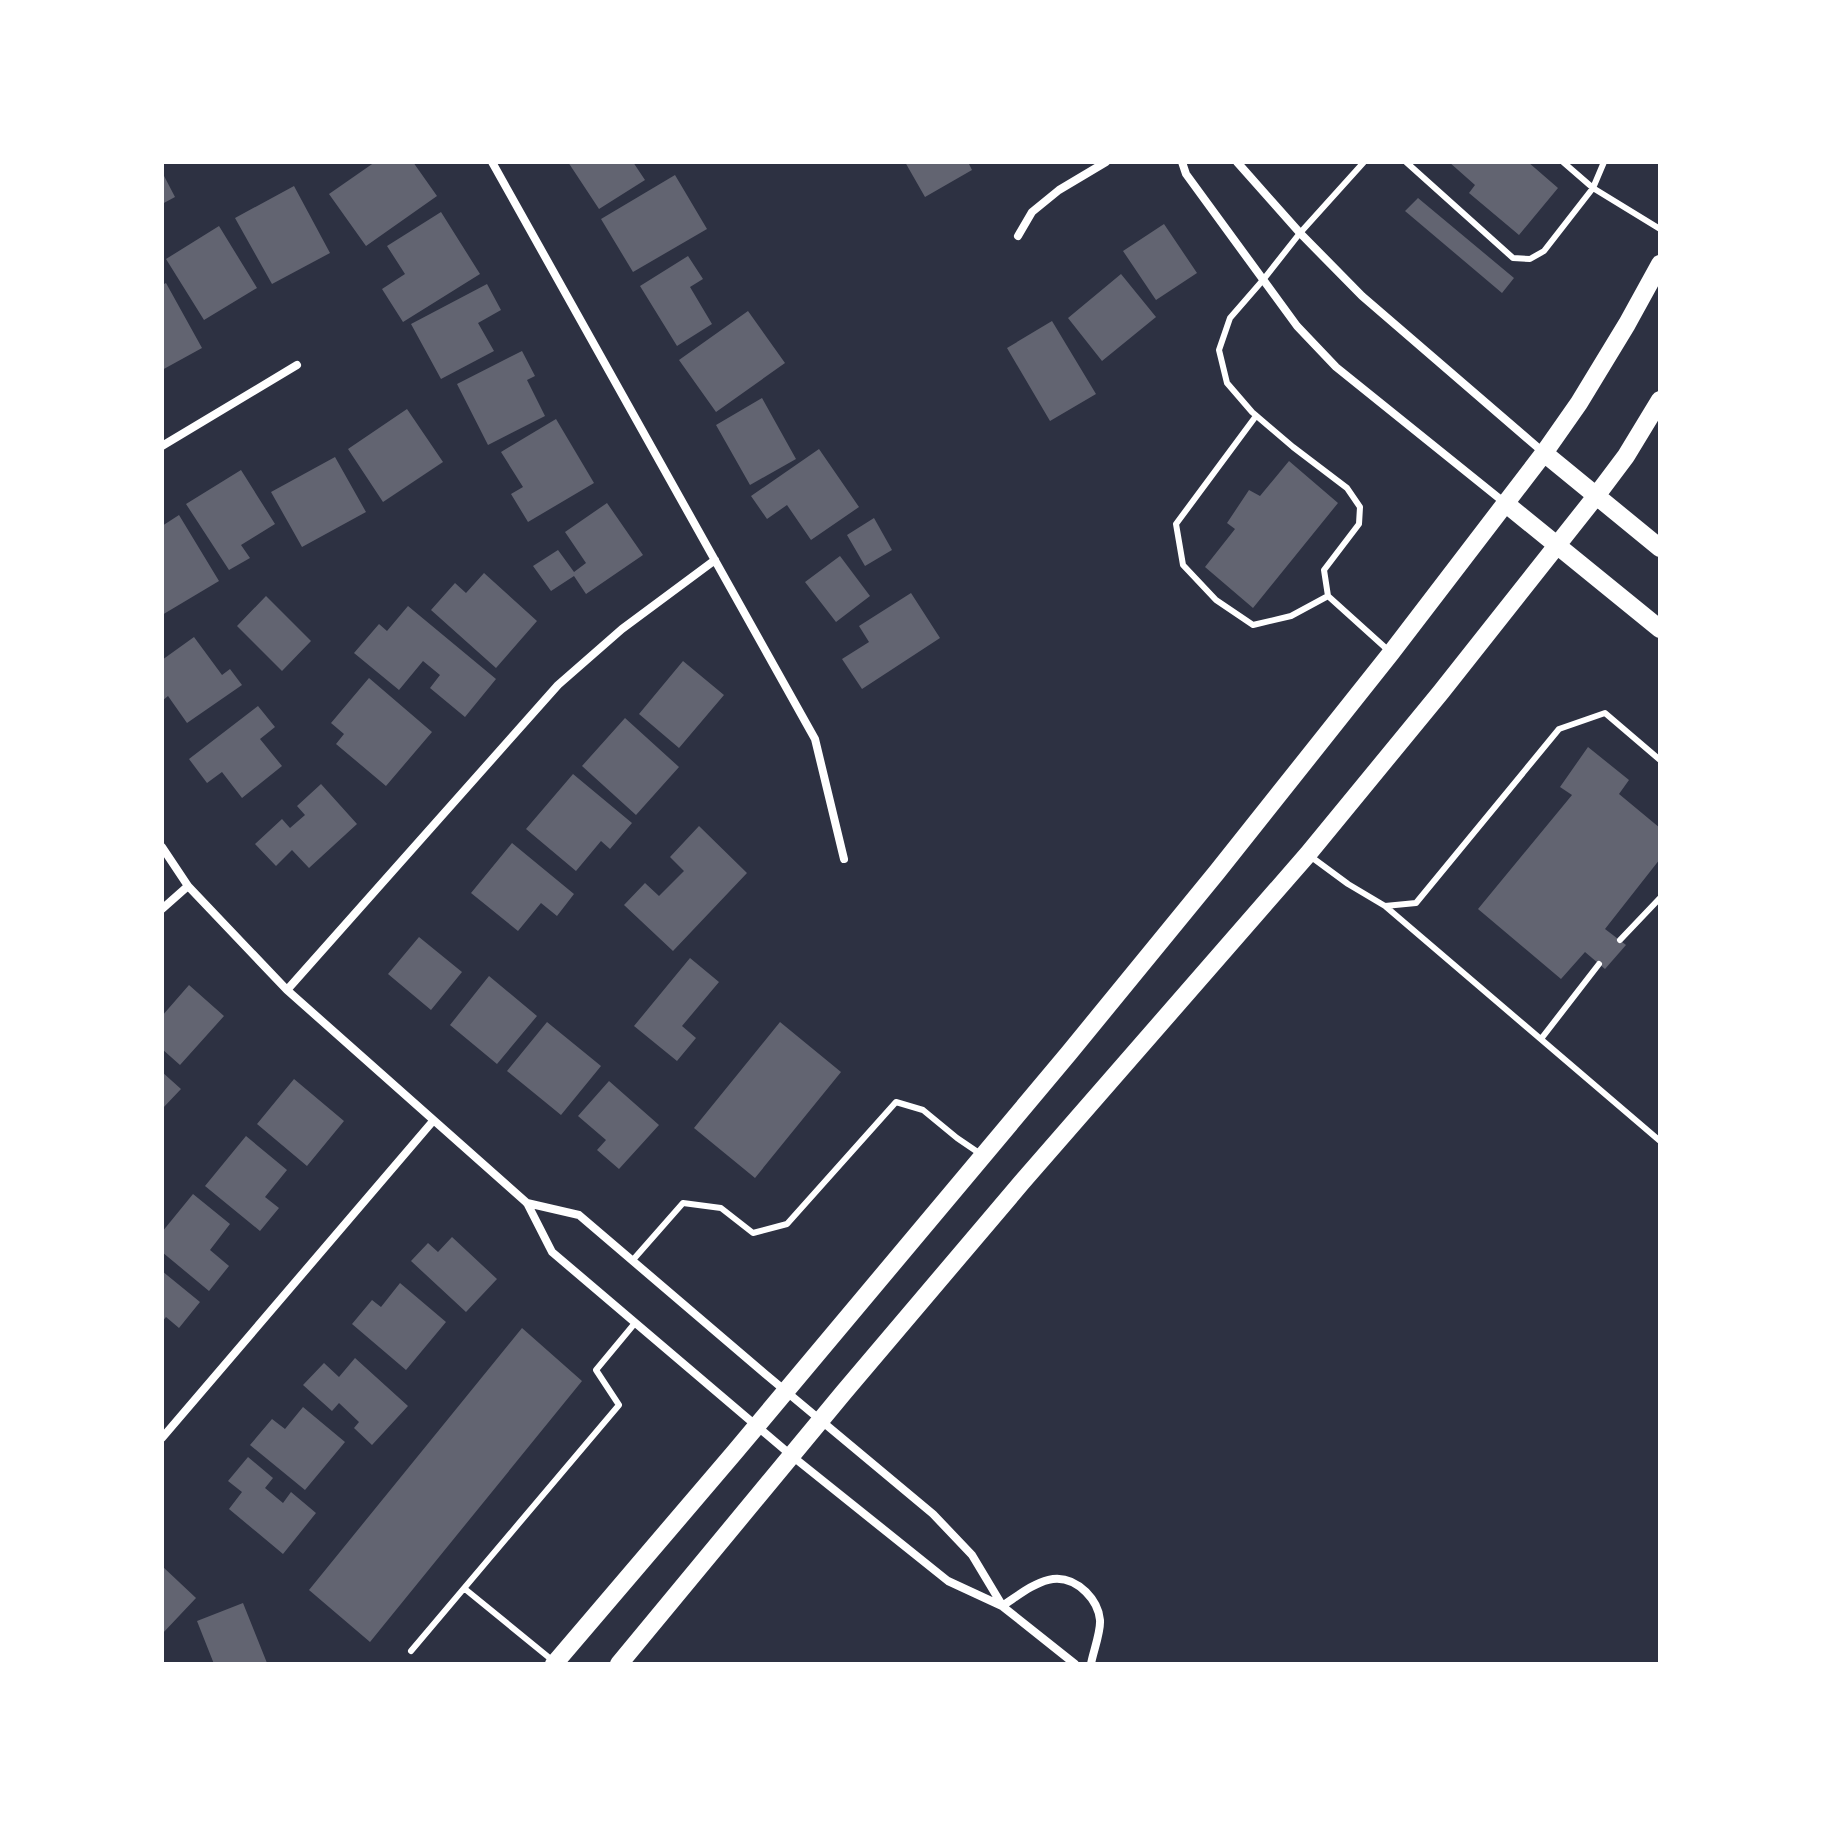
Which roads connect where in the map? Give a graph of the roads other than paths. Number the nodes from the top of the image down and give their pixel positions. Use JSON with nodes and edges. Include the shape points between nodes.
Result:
{"nodes":[{"id":1,"x":492,"y":162,"type":"edge"},
{"id":2,"x":1106,"y":162,"type":"edge"},
{"id":3,"x":1182,"y":162,"type":"edge"},
{"id":4,"x":1237,"y":162,"type":"edge"},
{"id":5,"x":1364,"y":162,"type":"edge"},
{"id":6,"x":1406,"y":162,"type":"edge"},
{"id":7,"x":1563,"y":162,"type":"edge"},
{"id":8,"x":1604,"y":162,"type":"edge"},
{"id":9,"x":1593,"y":188,"type":"junction"},
{"id":10,"x":1660,"y":229,"type":"edge"},
{"id":11,"x":1300,"y":233,"type":"junction"},
{"id":12,"x":1018,"y":236,"type":"dead end"},
{"id":13,"x":1660,"y":264,"type":"edge"},
{"id":14,"x":1263,"y":280,"type":"junction"},
{"id":15,"x":297,"y":365,"type":"dead end"},
{"id":16,"x":1660,"y":400,"type":"edge"},
{"id":17,"x":1256,"y":416,"type":"junction"},
{"id":18,"x":162,"y":446,"type":"edge"},
{"id":19,"x":1544,"y":453,"type":"junction"},
{"id":20,"x":1596,"y":496,"type":"junction"},
{"id":21,"x":1505,"y":503,"type":"junction"},
{"id":22,"x":1557,"y":545,"type":"junction"},
{"id":23,"x":1660,"y":548,"type":"edge"},
{"id":24,"x":715,"y":560,"type":"junction"},
{"id":25,"x":1328,"y":596,"type":"junction"},
{"id":26,"x":1660,"y":629,"type":"edge"},
{"id":27,"x":1391,"y":653,"type":"junction"},
{"id":28,"x":1660,"y":760,"type":"edge"},
{"id":29,"x":162,"y":847,"type":"edge"},
{"id":30,"x":1308,"y":854,"type":"junction"},
{"id":31,"x":844,"y":859,"type":"dead end"},
{"id":32,"x":188,"y":886,"type":"junction"},
{"id":33,"x":1660,"y":898,"type":"edge"},
{"id":34,"x":1385,"y":906,"type":"junction"},
{"id":35,"x":162,"y":909,"type":"edge"},
{"id":36,"x":1620,"y":940,"type":"dead end"},
{"id":37,"x":1599,"y":964,"type":"dead end"},
{"id":38,"x":287,"y":990,"type":"junction"},
{"id":39,"x":1541,"y":1039,"type":"junction"},
{"id":40,"x":433,"y":1121,"type":"junction"},
{"id":41,"x":1660,"y":1141,"type":"edge"},
{"id":42,"x":982,"y":1155,"type":"junction"},
{"id":43,"x":527,"y":1203,"type":"junction"},
{"id":44,"x":632,"y":1261,"type":"junction"},
{"id":45,"x":635,"y":1323,"type":"junction"},
{"id":46,"x":785,"y":1391,"type":"junction"},
{"id":47,"x":820,"y":1420,"type":"junction"},
{"id":48,"x":756,"y":1425,"type":"junction"},
{"id":49,"x":162,"y":1438,"type":"edge"},
{"id":50,"x":792,"y":1456,"type":"junction"},
{"id":51,"x":465,"y":1589,"type":"junction"},
{"id":52,"x":1002,"y":1606,"type":"junction"},
{"id":53,"x":411,"y":1651,"type":"dead end"},
{"id":54,"x":555,"y":1664,"type":"edge"},
{"id":55,"x":619,"y":1664,"type":"edge"},
{"id":56,"x":1075,"y":1664,"type":"edge"},
{"id":57,"x":1091,"y":1664,"type":"edge"}],
"edges":[{"from":1,"to":24,"type":"street"},
{"from":2,"to":12,"type":"street","via":[[1032,212]]},
{"from":3,"to":14,"type":"street"},
{"from":4,"to":11,"type":"street"},
{"from":5,"to":11,"type":"lane"},
{"from":6,"to":9,"type":"lane","via":[[1513,258],[1530,259],[1544,251]]},
{"from":7,"to":9,"type":"lane"},
{"from":8,"to":9,"type":"lane"},
{"from":9,"to":10,"type":"lane"},
{"from":11,"to":14,"type":"lane"},
{"from":11,"to":19,"type":"street","via":[[1362,296]]},
{"from":13,"to":19,"type":"main road"},
{"from":14,"to":17,"type":"lane","via":[[1230,318],[1219,350],[1227,383]]},
{"from":14,"to":21,"type":"street","via":[[1336,367]]},
{"from":15,"to":18,"type":"street"},
{"from":16,"to":20,"type":"main road"},
{"from":17,"to":25,"type":"lane","via":[[1347,488],[1360,507],[1359,524],[1324,570]]},
{"from":17,"to":25,"type":"lane","via":[[1176,524],[1183,565],[1216,600],[1253,625],[1291,616]]},
{"from":19,"to":20,"type":"main road"},
{"from":19,"to":21,"type":"main road"},
{"from":20,"to":22,"type":"main road"},
{"from":20,"to":23,"type":"main road"},
{"from":21,"to":22,"type":"main road"},
{"from":21,"to":27,"type":"main road"},
{"from":22,"to":26,"type":"main road"},
{"from":22,"to":30,"type":"main road"},
{"from":24,"to":31,"type":"street","via":[[815,739]]},
{"from":24,"to":38,"type":"street","via":[[558,685]]},
{"from":25,"to":27,"type":"lane"},
{"from":27,"to":42,"type":"main road"},
{"from":28,"to":34,"type":"lane","via":[[1605,713],[1559,729],[1416,903]]},
{"from":29,"to":32,"type":"street"},
{"from":30,"to":34,"type":"lane"},
{"from":30,"to":47,"type":"main road"},
{"from":32,"to":35,"type":"street"},
{"from":32,"to":38,"type":"street"},
{"from":33,"to":36,"type":"lane"},
{"from":34,"to":39,"type":"lane"},
{"from":37,"to":39,"type":"lane"},
{"from":38,"to":40,"type":"street"},
{"from":39,"to":41,"type":"lane"},
{"from":40,"to":43,"type":"street"},
{"from":40,"to":49,"type":"street"},
{"from":42,"to":44,"type":"lane","via":[[923,1110],[896,1102],[787,1224],[753,1233],[721,1208],[683,1203]]},
{"from":42,"to":46,"type":"main road"},
{"from":43,"to":44,"type":"street","via":[[579,1215]]},
{"from":43,"to":45,"type":"street","via":[[552,1252]]},
{"from":44,"to":46,"type":"street"},
{"from":45,"to":48,"type":"street"},
{"from":45,"to":51,"type":"lane","via":[[596,1370],[619,1405]]},
{"from":46,"to":47,"type":"street"},
{"from":46,"to":48,"type":"main road"},
{"from":47,"to":50,"type":"main road"},
{"from":47,"to":52,"type":"street","via":[[933,1514],[972,1555]]},
{"from":48,"to":50,"type":"street"},
{"from":48,"to":54,"type":"main road"},
{"from":50,"to":52,"type":"street","via":[[948,1581]]},
{"from":50,"to":55,"type":"main road"},
{"from":51,"to":53,"type":"lane"},
{"from":51,"to":54,"type":"lane"},
{"from":52,"to":56,"type":"street"},
{"from":52,"to":57,"type":"street","via":[[1043,1580],[1064,1578],[1083,1589],[1096,1602],[1100,1622]]}]}
